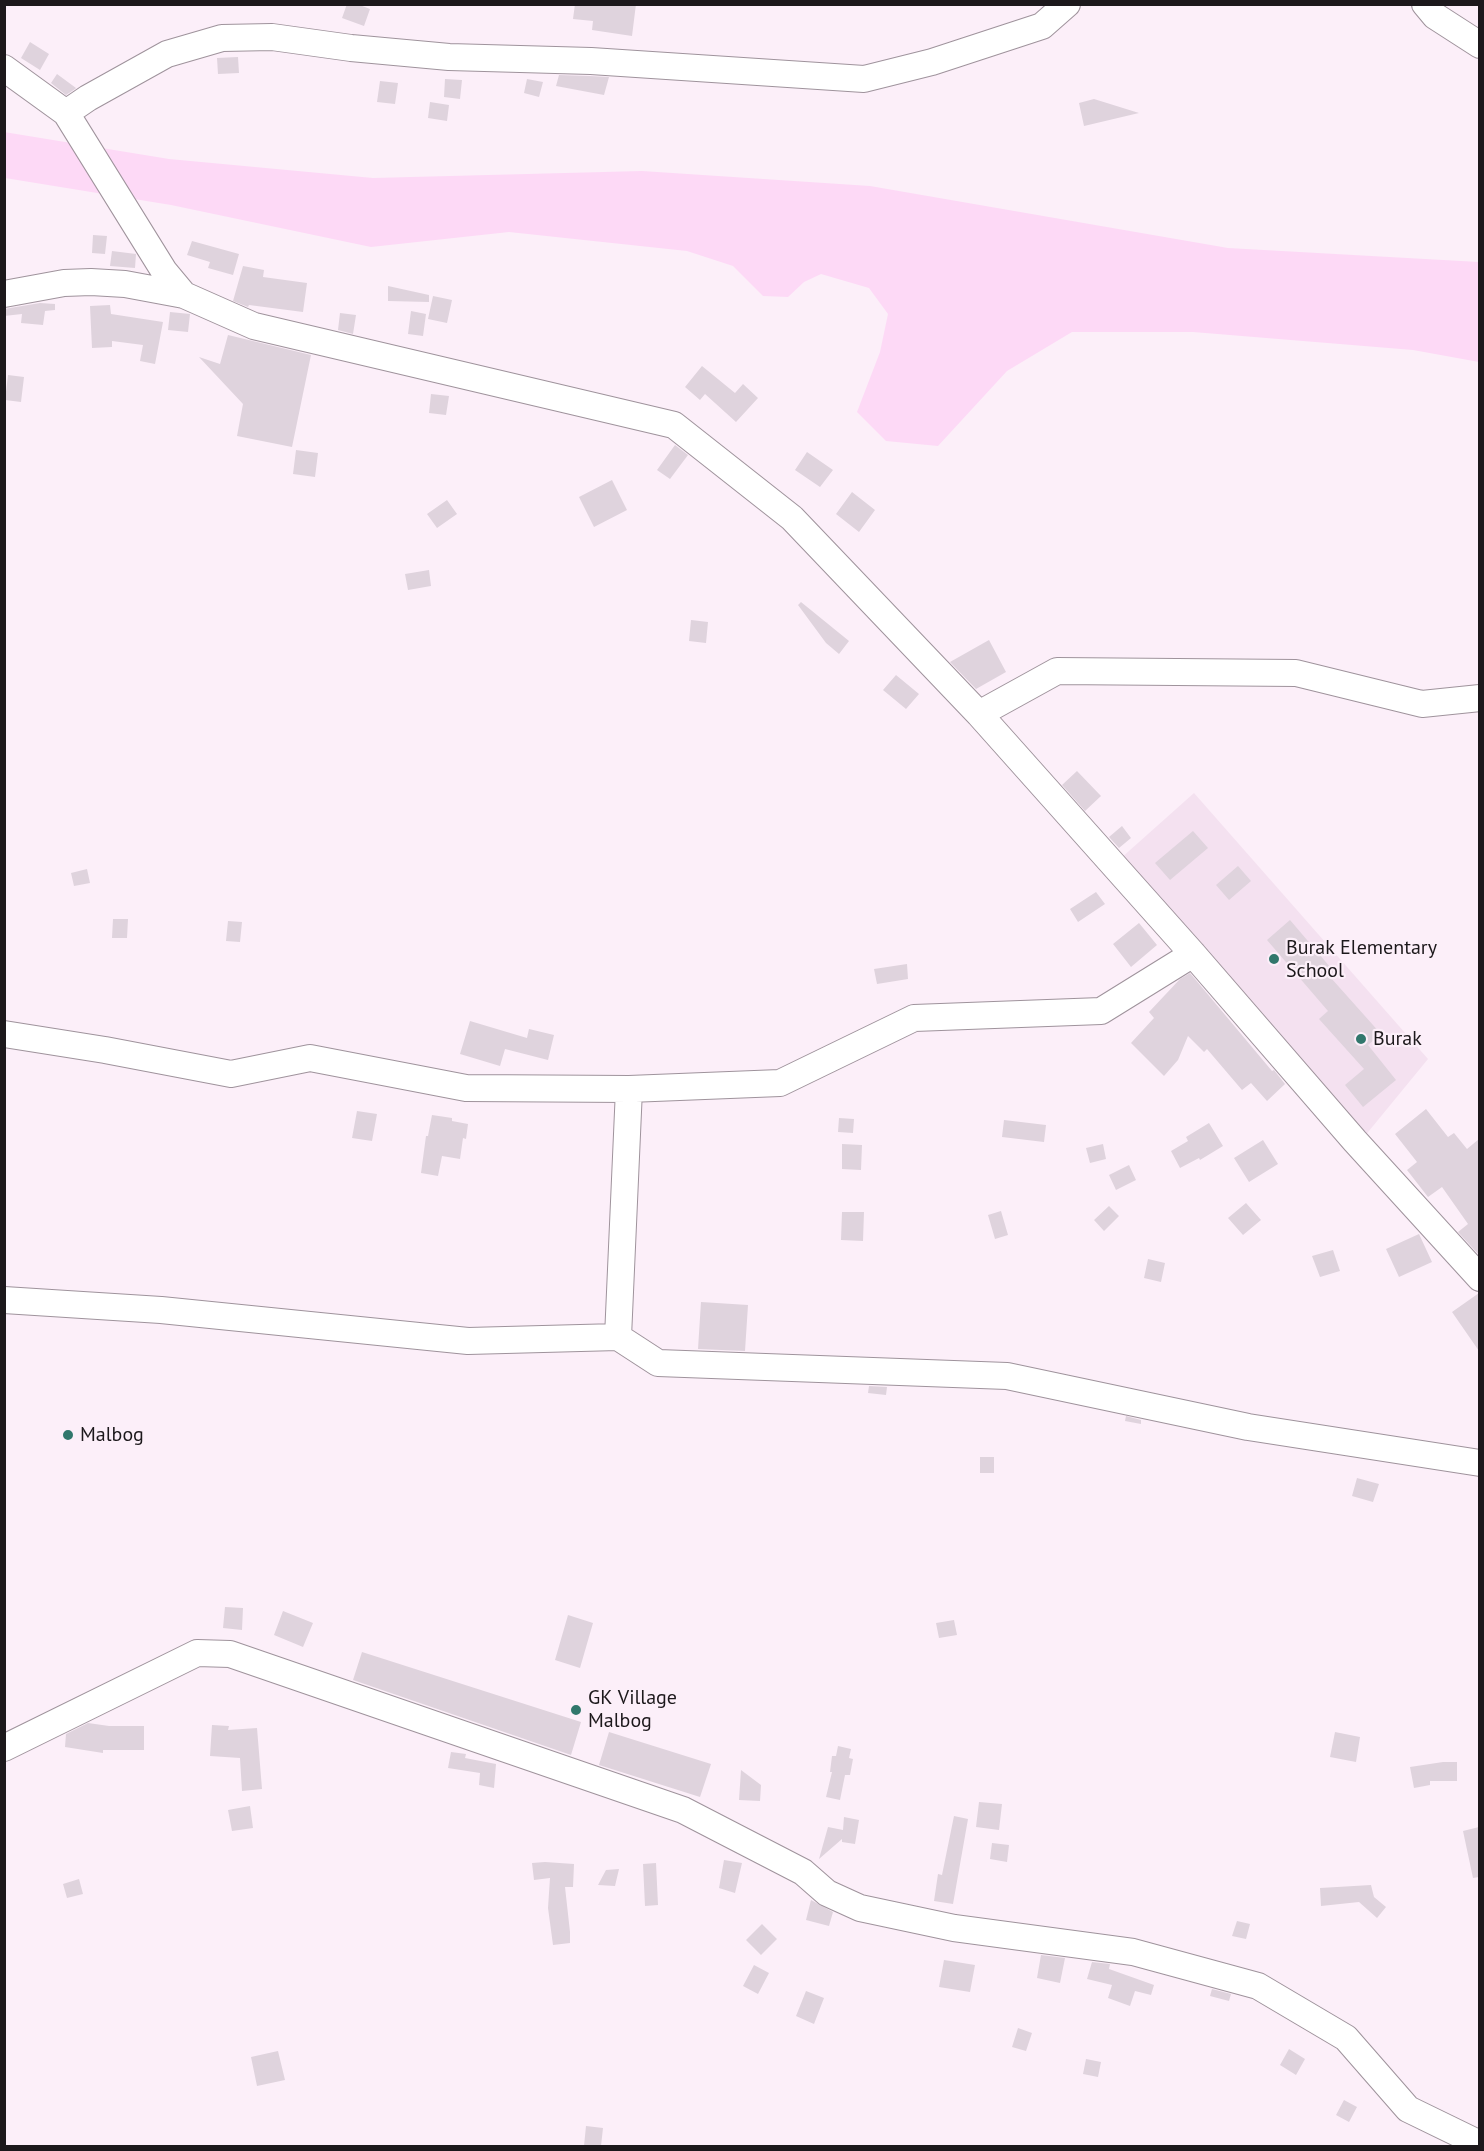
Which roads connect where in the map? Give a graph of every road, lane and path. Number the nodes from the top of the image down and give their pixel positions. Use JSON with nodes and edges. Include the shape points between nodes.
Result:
{"nodes":[{"id":1,"x":1066,"y":4,"type":"edge"},
{"id":2,"x":1425,"y":4,"type":"edge"},
{"id":3,"x":1479,"y":45,"type":"edge"},
{"id":4,"x":4,"y":69,"type":"edge"},
{"id":5,"x":66,"y":113,"type":"junction"},
{"id":6,"x":4,"y":294,"type":"edge"},
{"id":7,"x":184,"y":295,"type":"junction"},
{"id":8,"x":1479,"y":698,"type":"edge"},
{"id":9,"x":979,"y":714,"type":"junction"},
{"id":10,"x":1194,"y":954,"type":"junction"},
{"id":11,"x":4,"y":1034,"type":"edge"},
{"id":12,"x":629,"y":1089,"type":"junction"},
{"id":13,"x":1479,"y":1278,"type":"edge"},
{"id":14,"x":4,"y":1300,"type":"edge"},
{"id":15,"x":618,"y":1337,"type":"junction"},
{"id":16,"x":1479,"y":1462,"type":"edge"},
{"id":17,"x":4,"y":1748,"type":"edge"},
{"id":18,"x":1479,"y":2144,"type":"edge"}],
"edges":[{"from":1,"to":5,"type":"street","via":[[1042,26],[932,62],[864,79],[591,61],[450,57],[272,37],[222,38],[167,54]]},
{"from":2,"to":3,"type":"street"},
{"from":4,"to":5,"type":"street"},
{"from":5,"to":7,"type":"street","via":[[164,271]]},
{"from":6,"to":7,"type":"street","via":[[90,282]]},
{"from":7,"to":9,"type":"street","via":[[254,326],[674,425],[792,519]]},
{"from":8,"to":9,"type":"street","via":[[1422,704],[1296,673],[1057,671]]},
{"from":9,"to":10,"type":"street"},
{"from":10,"to":12,"type":"street","via":[[1101,1011],[914,1018],[780,1083]]},
{"from":10,"to":13,"type":"street"},
{"from":11,"to":12,"type":"street","via":[[231,1074],[310,1059],[466,1088]]},
{"from":12,"to":15,"type":"street"},
{"from":14,"to":15,"type":"street","via":[[161,1310],[468,1341]]},
{"from":15,"to":16,"type":"street","via":[[658,1363],[1007,1376],[1248,1427]]},
{"from":17,"to":18,"type":"street","via":[[197,1653],[230,1654],[683,1810],[803,1872],[827,1893],[860,1908],[954,1928],[1133,1952],[1258,1986],[1346,2038],[1408,2109]]}]}
